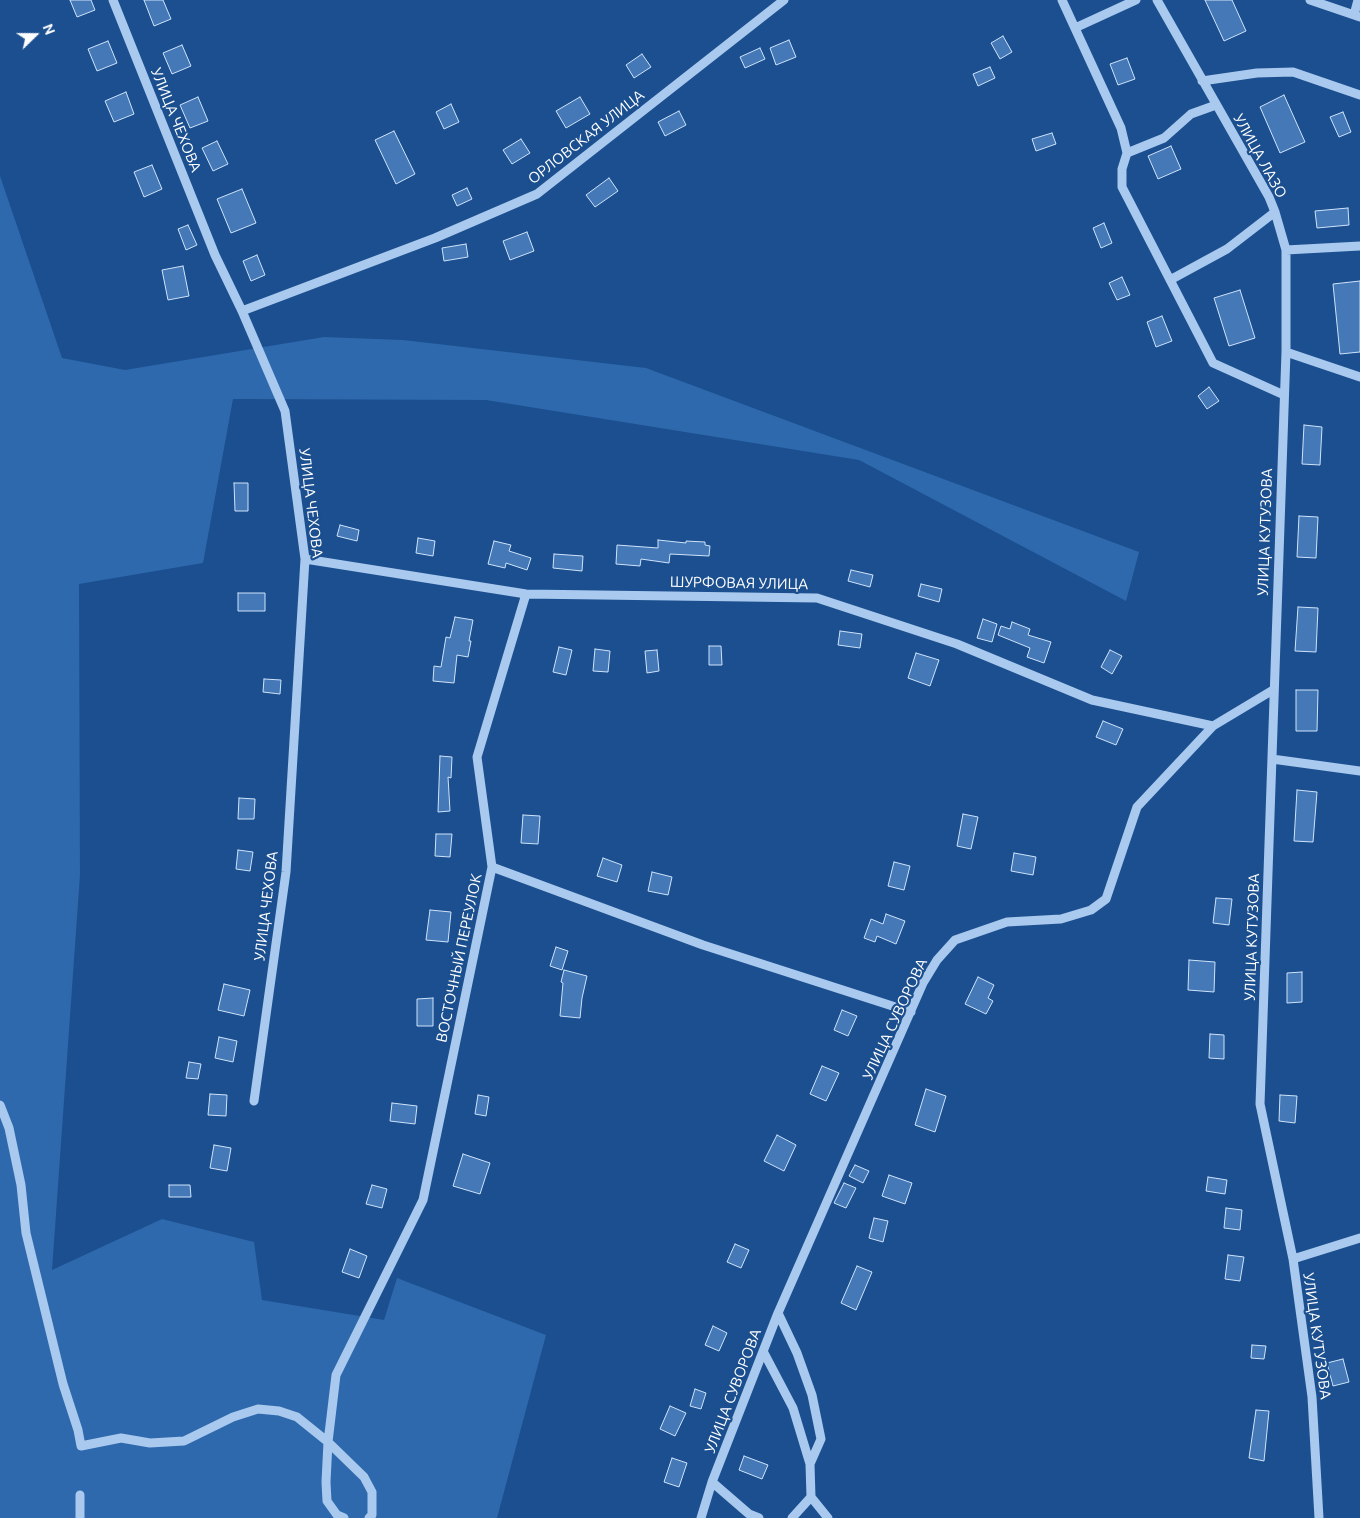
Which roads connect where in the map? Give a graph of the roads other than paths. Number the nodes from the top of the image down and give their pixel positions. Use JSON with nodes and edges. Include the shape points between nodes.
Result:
{"nodes":[{"id":1,"x":114,"y":0,"type":"edge"},
{"id":2,"x":784,"y":0,"type":"edge"},
{"id":3,"x":1062,"y":0,"type":"edge"},
{"id":4,"x":1136,"y":0,"type":"edge"},
{"id":5,"x":1157,"y":0,"type":"edge"},
{"id":6,"x":1310,"y":0,"type":"edge"},
{"id":7,"x":1358,"y":0,"type":"edge"},
{"id":8,"x":1357,"y":16,"type":"edge"},
{"id":9,"x":1075,"y":28,"type":"junction"},
{"id":10,"x":1202,"y":82,"type":"junction"},
{"id":11,"x":1360,"y":95,"type":"edge"},
{"id":12,"x":1216,"y":105,"type":"junction"},
{"id":13,"x":1127,"y":153,"type":"junction"},
{"id":14,"x":1275,"y":212,"type":"junction"},
{"id":15,"x":1360,"y":246,"type":"edge"},
{"id":16,"x":1286,"y":250,"type":"junction"},
{"id":17,"x":1170,"y":280,"type":"junction"},
{"id":18,"x":242,"y":311,"type":"junction"},
{"id":19,"x":1286,"y":352,"type":"junction"},
{"id":20,"x":1360,"y":377,"type":"edge"},
{"id":21,"x":1284,"y":395,"type":"junction"},
{"id":22,"x":305,"y":559,"type":"junction"},
{"id":23,"x":526,"y":594,"type":"junction"},
{"id":24,"x":1273,"y":690,"type":"junction"},
{"id":25,"x":1213,"y":726,"type":"junction"},
{"id":26,"x":1272,"y":759,"type":"junction"},
{"id":27,"x":1360,"y":771,"type":"edge"},
{"id":28,"x":492,"y":867,"type":"junction"},
{"id":29,"x":911,"y":1012,"type":"junction"},
{"id":30,"x":254,"y":1101,"type":"dead end"},
{"id":31,"x":0,"y":1105,"type":"edge"},
{"id":32,"x":1360,"y":1238,"type":"edge"},
{"id":33,"x":1293,"y":1259,"type":"junction"},
{"id":34,"x":778,"y":1313,"type":"junction"},
{"id":35,"x":763,"y":1352,"type":"junction"},
{"id":36,"x":328,"y":1442,"type":"junction"},
{"id":37,"x":810,"y":1464,"type":"junction"},
{"id":38,"x":712,"y":1482,"type":"junction"},
{"id":39,"x":80,"y":1494,"type":"dead end"},
{"id":40,"x":811,"y":1498,"type":"junction"},
{"id":41,"x":80,"y":1518,"type":"edge"},
{"id":42,"x":344,"y":1518,"type":"edge"},
{"id":43,"x":369,"y":1518,"type":"edge"},
{"id":44,"x":701,"y":1518,"type":"edge"},
{"id":45,"x":759,"y":1518,"type":"edge"},
{"id":46,"x":792,"y":1518,"type":"edge"},
{"id":47,"x":828,"y":1518,"type":"edge"},
{"id":48,"x":1319,"y":1518,"type":"edge"}],
"edges":[{"from":1,"to":18,"type":"street","name":"УЛИЦА ЧЕХОВА","via":[[215,255]]},
{"from":2,"to":18,"type":"street","name":"ОРЛОВСКАЯ УЛИЦА","via":[[537,194],[435,238]]},
{"from":3,"to":9,"type":"street"},
{"from":4,"to":9,"type":"street"},
{"from":5,"to":10,"type":"street","name":"УЛИЦА ЛАЗО"},
{"from":6,"to":8,"type":"street"},
{"from":7,"to":8,"type":"street"},
{"from":9,"to":13,"type":"street","via":[[1121,128]]},
{"from":10,"to":11,"type":"street","via":[[1257,73],[1293,72]]},
{"from":10,"to":12,"type":"street","name":"УЛИЦА ЛАЗО"},
{"from":12,"to":13,"type":"street","via":[[1191,114],[1164,138]]},
{"from":12,"to":14,"type":"street","name":"УЛИЦА ЛАЗО"},
{"from":13,"to":17,"type":"street","via":[[1122,169],[1122,187]]},
{"from":14,"to":16,"type":"street","name":"УЛИЦА ЛАЗО"},
{"from":14,"to":17,"type":"street","via":[[1227,249]]},
{"from":15,"to":16,"type":"street"},
{"from":16,"to":19,"type":"street","name":"УЛИЦА ЛАЗО"},
{"from":17,"to":21,"type":"street","via":[[1213,363]]},
{"from":18,"to":22,"type":"street","name":"УЛИЦА ЧЕХОВА","via":[[285,411]]},
{"from":19,"to":20,"type":"street"},
{"from":19,"to":21,"type":"street","name":"УЛИЦА КУТУЗОВА"},
{"from":21,"to":24,"type":"street","name":"УЛИЦА КУТУЗОВА"},
{"from":22,"to":23,"type":"street","name":"ШУРФОВАЯ УЛИЦА"},
{"from":22,"to":30,"type":"street","name":"УЛИЦА ЧЕХОВА","via":[[286,872]]},
{"from":23,"to":25,"type":"street","name":"ШУРФОВАЯ УЛИЦА","via":[[817,598],[958,644],[1092,700]]},
{"from":23,"to":28,"type":"street","name":"ВОСТОЧНЫЙ ПЕРЕУЛОК","via":[[477,757]]},
{"from":24,"to":25,"type":"street","name":"УЛИЦА СУВОРОВА"},
{"from":24,"to":26,"type":"street","name":"УЛИЦА КУТУЗОВА"},
{"from":25,"to":29,"type":"street","name":"УЛИЦА СУВОРОВА","via":[[1137,807],[1106,899],[1091,910],[1061,919],[1007,922],[956,940],[936,960]]},
{"from":26,"to":27,"type":"street"},
{"from":26,"to":33,"type":"street","name":"УЛИЦА КУТУЗОВА","via":[[1260,1104]]},
{"from":28,"to":29,"type":"street","via":[[703,945]]},
{"from":28,"to":36,"type":"street","name":"ВОСТОЧНЫЙ ПЕРЕУЛОК","via":[[423,1200],[336,1375]]},
{"from":29,"to":34,"type":"street","name":"УЛИЦА СУВОРОВА"},
{"from":31,"to":36,"type":"street","via":[[9,1128],[21,1185],[26,1233],[81,1446],[121,1438],[150,1443],[184,1441],[233,1417],[258,1409],[297,1417]]},
{"from":32,"to":33,"type":"street"},
{"from":33,"to":48,"type":"street","name":"УЛИЦА КУТУЗОВА","via":[[1312,1397]]},
{"from":34,"to":35,"type":"street","name":"УЛИЦА СУВОРОВА"},
{"from":34,"to":37,"type":"street","via":[[812,1395],[821,1439]]},
{"from":35,"to":37,"type":"street","via":[[793,1408]]},
{"from":35,"to":38,"type":"street","name":"УЛИЦА СУВОРОВА"},
{"from":36,"to":42,"type":"street","name":"ВОСТОЧНЫЙ ПЕРЕУЛОК","via":[[327,1501],[337,1515]]},
{"from":36,"to":43,"type":"street","via":[[364,1477],[372,1492],[372,1514]]},
{"from":37,"to":40,"type":"street"},
{"from":38,"to":44,"type":"street","name":"УЛИЦА СУВОРОВА"},
{"from":38,"to":45,"type":"street","via":[[749,1514]]},
{"from":39,"to":41,"type":"street"},
{"from":40,"to":46,"type":"street"},
{"from":40,"to":47,"type":"street"}]}
